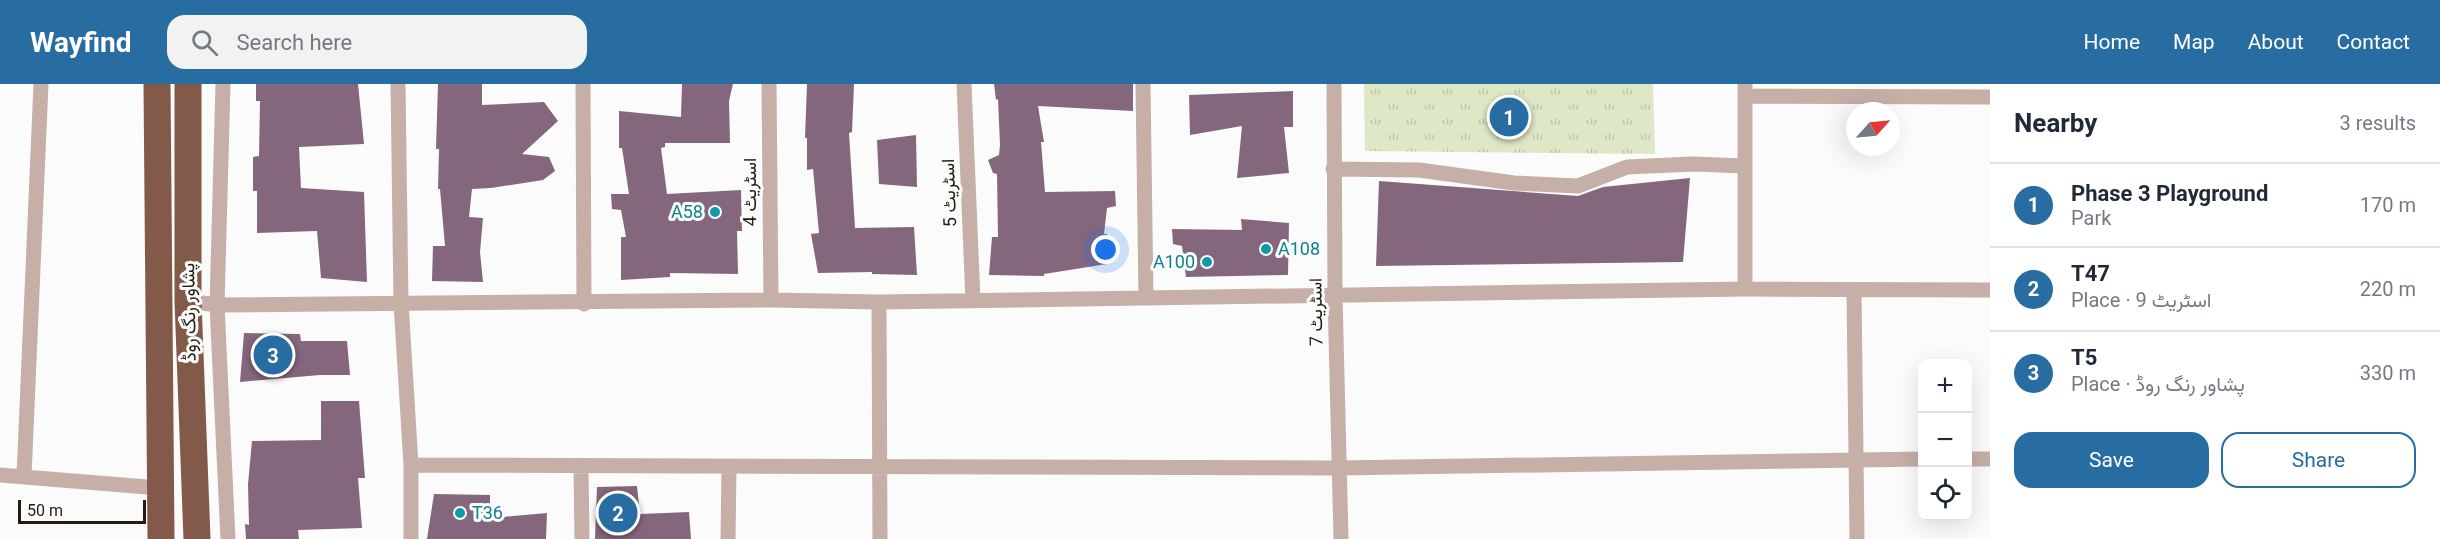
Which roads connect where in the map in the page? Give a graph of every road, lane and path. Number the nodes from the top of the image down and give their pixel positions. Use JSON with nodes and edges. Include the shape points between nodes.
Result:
{"nodes":[{"id":1,"x":41,"y":84,"type":"edge"},
{"id":2,"x":157,"y":84,"type":"edge"},
{"id":3,"x":188,"y":84,"type":"edge"},
{"id":4,"x":223,"y":84,"type":"edge"},
{"id":5,"x":398,"y":84,"type":"edge"},
{"id":6,"x":583,"y":84,"type":"edge"},
{"id":7,"x":769,"y":84,"type":"edge"},
{"id":8,"x":964,"y":84,"type":"edge"},
{"id":9,"x":1143,"y":84,"type":"edge"},
{"id":10,"x":1334,"y":84,"type":"edge"},
{"id":11,"x":1745,"y":90,"type":"edge"},
{"id":12,"x":1902,"y":91,"type":"edge"},
{"id":13,"x":1990,"y":98,"type":"edge"},
{"id":14,"x":1745,"y":166,"type":"junction"},
{"id":15,"x":1334,"y":169,"type":"junction"},
{"id":16,"x":1745,"y":289,"type":"junction"},
{"id":17,"x":1854,"y":290,"type":"junction"},
{"id":18,"x":1990,"y":290,"type":"edge"},
{"id":19,"x":1335,"y":295,"type":"junction"},
{"id":20,"x":1146,"y":298,"type":"junction"},
{"id":21,"x":771,"y":300,"type":"junction"},
{"id":22,"x":188,"y":301,"type":"junction"},
{"id":23,"x":973,"y":301,"type":"junction"},
{"id":24,"x":879,"y":302,"type":"junction"},
{"id":25,"x":401,"y":303,"type":"junction"},
{"id":26,"x":584,"y":304,"type":"junction"},
{"id":27,"x":218,"y":305,"type":"junction"},
{"id":28,"x":1855,"y":459,"type":"junction"},
{"id":29,"x":1918,"y":459,"type":"edge"},
{"id":30,"x":1972,"y":459,"type":"edge"},
{"id":31,"x":1990,"y":459,"type":"edge"},
{"id":32,"x":411,"y":465,"type":"junction"},
{"id":33,"x":880,"y":466,"type":"junction"},
{"id":34,"x":581,"y":467,"type":"junction"},
{"id":35,"x":729,"y":468,"type":"junction"},
{"id":36,"x":1339,"y":468,"type":"junction"},
{"id":37,"x":0,"y":476,"type":"edge"},
{"id":38,"x":24,"y":476,"type":"junction"},
{"id":39,"x":159,"y":488,"type":"junction"},
{"id":40,"x":161,"y":539,"type":"edge"},
{"id":41,"x":197,"y":539,"type":"edge"},
{"id":42,"x":228,"y":539,"type":"edge"},
{"id":43,"x":411,"y":539,"type":"edge"},
{"id":44,"x":582,"y":539,"type":"edge"},
{"id":45,"x":728,"y":539,"type":"edge"},
{"id":46,"x":880,"y":539,"type":"edge"},
{"id":47,"x":1341,"y":539,"type":"edge"},
{"id":48,"x":1857,"y":539,"type":"edge"}],
"edges":[{"from":1,"to":38,"type":"street"},
{"from":2,"to":39,"type":"highway","name":"پشاور رنگ روڈ"},
{"from":3,"to":22,"type":"highway","name":"پشاور رنگ روڈ"},
{"from":4,"to":27,"type":"street"},
{"from":5,"to":25,"type":"street"},
{"from":6,"to":26,"type":"street"},
{"from":7,"to":21,"type":"street","name":"اسٹریٹ 4"},
{"from":8,"to":23,"type":"street","name":"اسٹریٹ 5"},
{"from":9,"to":20,"type":"street"},
{"from":10,"to":15,"type":"street","name":"اسٹریٹ 7"},
{"from":11,"to":12,"type":"street"},
{"from":11,"to":14,"type":"street"},
{"from":12,"to":13,"type":"street"},
{"from":14,"to":15,"type":"street","via":[[1627,167],[1578,186],[1514,183],[1419,170]]},
{"from":14,"to":16,"type":"street"},
{"from":15,"to":19,"type":"street","name":"اسٹریٹ 7"},
{"from":16,"to":17,"type":"street"},
{"from":16,"to":19,"type":"street"},
{"from":17,"to":18,"type":"street"},
{"from":17,"to":28,"type":"street"},
{"from":19,"to":20,"type":"street"},
{"from":19,"to":36,"type":"street","name":"اسٹریٹ 7"},
{"from":20,"to":23,"type":"street"},
{"from":21,"to":24,"type":"street"},
{"from":21,"to":26,"type":"street"},
{"from":22,"to":27,"type":"street"},
{"from":22,"to":41,"type":"highway","name":"پشاور رنگ روڈ"},
{"from":23,"to":24,"type":"street"},
{"from":24,"to":33,"type":"street"},
{"from":25,"to":26,"type":"street"},
{"from":25,"to":27,"type":"street"},
{"from":25,"to":32,"type":"street"},
{"from":27,"to":42,"type":"street"},
{"from":28,"to":29,"type":"street"},
{"from":28,"to":36,"type":"street"},
{"from":28,"to":48,"type":"street"},
{"from":30,"to":31,"type":"street"},
{"from":32,"to":34,"type":"street"},
{"from":32,"to":43,"type":"street"},
{"from":33,"to":35,"type":"street"},
{"from":33,"to":36,"type":"street"},
{"from":33,"to":46,"type":"street"},
{"from":34,"to":35,"type":"street"},
{"from":34,"to":44,"type":"street"},
{"from":35,"to":45,"type":"street"},
{"from":36,"to":47,"type":"street","name":"اسٹریٹ 7"},
{"from":37,"to":38,"type":"street"},
{"from":38,"to":39,"type":"street"},
{"from":39,"to":40,"type":"highway","name":"پشاور رنگ روڈ"}]}
